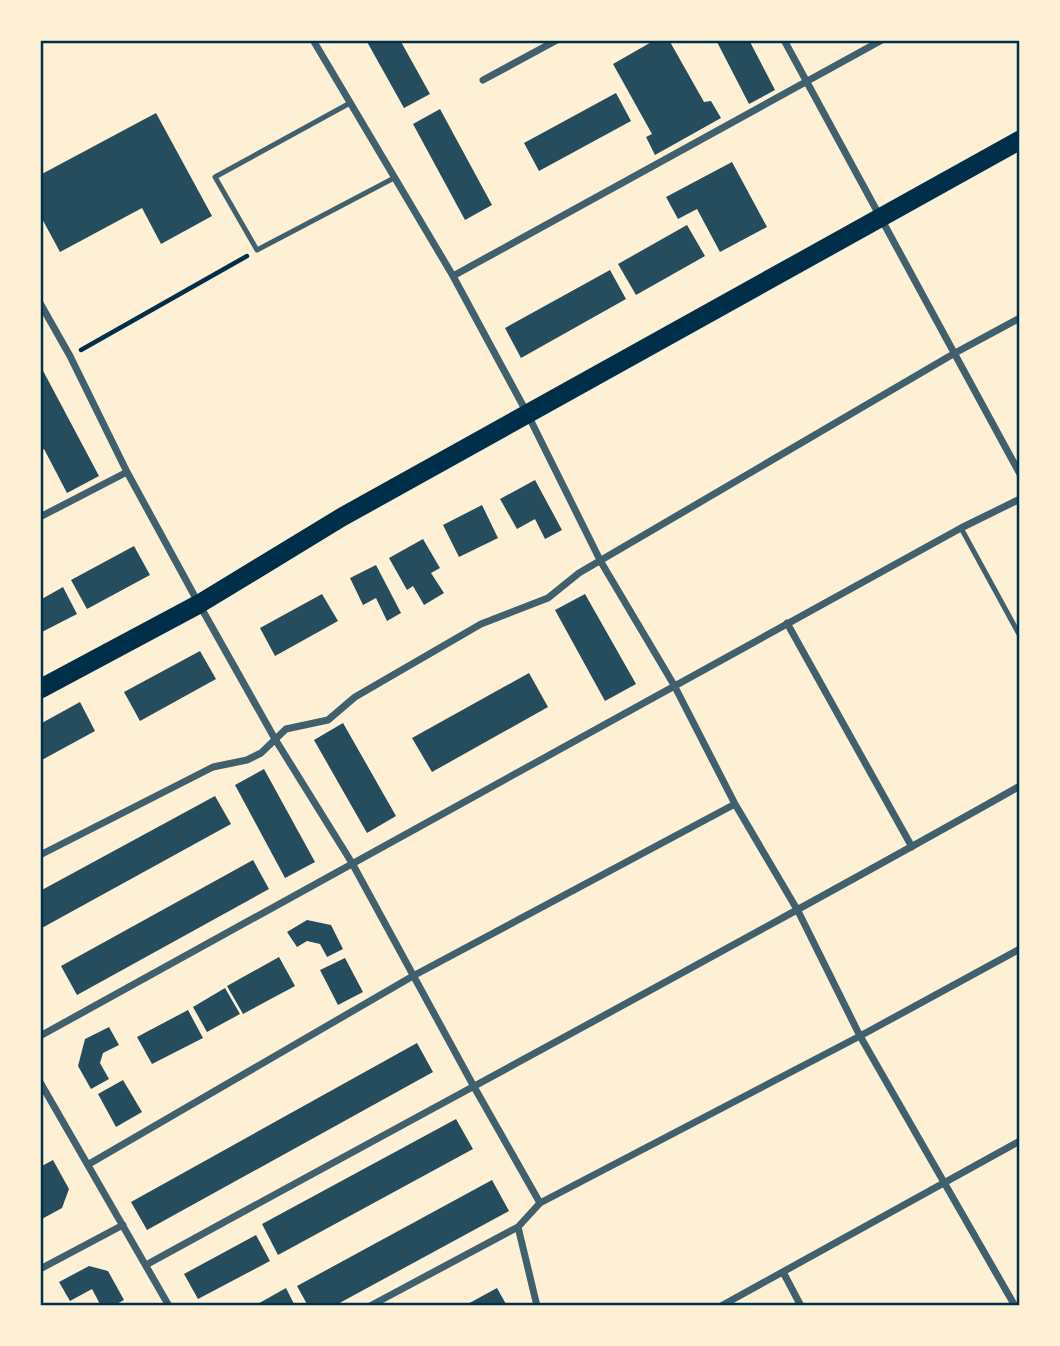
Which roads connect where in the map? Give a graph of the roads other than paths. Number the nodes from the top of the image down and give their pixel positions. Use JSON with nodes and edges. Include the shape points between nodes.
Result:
{"nodes":[{"id":1,"x":313,"y":40,"type":"edge"},
{"id":2,"x":558,"y":40,"type":"edge"},
{"id":3,"x":784,"y":40,"type":"edge"},
{"id":4,"x":882,"y":40,"type":"edge"},
{"id":5,"x":483,"y":80,"type":"dead end"},
{"id":6,"x":807,"y":82,"type":"junction"},
{"id":7,"x":350,"y":103,"type":"junction"},
{"id":8,"x":1020,"y":140,"type":"edge"},
{"id":9,"x":394,"y":178,"type":"junction"},
{"id":10,"x":880,"y":217,"type":"junction"},
{"id":11,"x":453,"y":276,"type":"junction"},
{"id":12,"x":40,"y":303,"type":"edge"},
{"id":13,"x":1020,"y":318,"type":"edge"},
{"id":14,"x":955,"y":353,"type":"junction"},
{"id":15,"x":527,"y":413,"type":"junction"},
{"id":16,"x":127,"y":472,"type":"junction"},
{"id":17,"x":1020,"y":474,"type":"edge"},
{"id":18,"x":1020,"y":499,"type":"edge"},
{"id":19,"x":40,"y":517,"type":"edge"},
{"id":20,"x":961,"y":528,"type":"junction"},
{"id":21,"x":601,"y":562,"type":"junction"},
{"id":22,"x":199,"y":604,"type":"junction"},
{"id":23,"x":787,"y":623,"type":"junction"},
{"id":24,"x":1020,"y":636,"type":"edge"},
{"id":25,"x":674,"y":685,"type":"junction"},
{"id":26,"x":40,"y":689,"type":"edge"},
{"id":27,"x":275,"y":739,"type":"junction"},
{"id":28,"x":1020,"y":786,"type":"edge"},
{"id":29,"x":735,"y":804,"type":"junction"},
{"id":30,"x":912,"y":847,"type":"junction"},
{"id":31,"x":40,"y":855,"type":"edge"},
{"id":32,"x":352,"y":863,"type":"junction"},
{"id":33,"x":798,"y":911,"type":"junction"},
{"id":34,"x":1020,"y":949,"type":"edge"},
{"id":35,"x":413,"y":976,"type":"junction"},
{"id":36,"x":860,"y":1036,"type":"junction"},
{"id":37,"x":40,"y":1037,"type":"edge"},
{"id":38,"x":40,"y":1082,"type":"edge"},
{"id":39,"x":473,"y":1085,"type":"junction"},
{"id":40,"x":1020,"y":1141,"type":"edge"},
{"id":41,"x":89,"y":1164,"type":"junction"},
{"id":42,"x":944,"y":1182,"type":"junction"},
{"id":43,"x":540,"y":1203,"type":"junction"},
{"id":44,"x":123,"y":1225,"type":"junction"},
{"id":45,"x":518,"y":1227,"type":"junction"},
{"id":46,"x":146,"y":1265,"type":"junction"},
{"id":47,"x":40,"y":1269,"type":"edge"},
{"id":48,"x":783,"y":1272,"type":"junction"},
{"id":49,"x":169,"y":1306,"type":"edge"},
{"id":50,"x":370,"y":1306,"type":"edge"},
{"id":51,"x":537,"y":1306,"type":"edge"},
{"id":52,"x":721,"y":1306,"type":"edge"},
{"id":53,"x":801,"y":1306,"type":"edge"},
{"id":54,"x":1015,"y":1306,"type":"edge"}],
"edges":[{"from":1,"to":7,"type":"street"},
{"from":2,"to":5,"type":"street"},
{"from":3,"to":6,"type":"street"},
{"from":4,"to":6,"type":"street"},
{"from":6,"to":10,"type":"street"},
{"from":6,"to":11,"type":"street"},
{"from":7,"to":9,"type":"street"},
{"from":7,"to":9,"type":"lane","via":[[215,177],[257,250]]},
{"from":8,"to":10,"type":"highway"},
{"from":9,"to":11,"type":"street"},
{"from":10,"to":14,"type":"street"},
{"from":10,"to":15,"type":"highway"},
{"from":11,"to":15,"type":"street"},
{"from":12,"to":16,"type":"street"},
{"from":13,"to":14,"type":"street"},
{"from":14,"to":17,"type":"street"},
{"from":14,"to":21,"type":"street"},
{"from":15,"to":21,"type":"street"},
{"from":15,"to":22,"type":"highway"},
{"from":16,"to":19,"type":"street"},
{"from":16,"to":22,"type":"street"},
{"from":18,"to":20,"type":"street"},
{"from":20,"to":23,"type":"street"},
{"from":20,"to":24,"type":"lane"},
{"from":21,"to":25,"type":"street"},
{"from":21,"to":27,"type":"street","via":[[548,598],[481,624],[355,697],[328,720],[286,729]]},
{"from":22,"to":26,"type":"highway"},
{"from":22,"to":27,"type":"street"},
{"from":23,"to":25,"type":"street"},
{"from":23,"to":30,"type":"street"},
{"from":25,"to":29,"type":"street"},
{"from":25,"to":32,"type":"street"},
{"from":27,"to":31,"type":"street","via":[[247,760],[213,767]]},
{"from":27,"to":32,"type":"street"},
{"from":28,"to":30,"type":"street"},
{"from":29,"to":33,"type":"street"},
{"from":29,"to":35,"type":"street"},
{"from":30,"to":33,"type":"street"},
{"from":32,"to":35,"type":"street"},
{"from":32,"to":37,"type":"street"},
{"from":33,"to":36,"type":"street"},
{"from":33,"to":39,"type":"street"},
{"from":34,"to":36,"type":"street"},
{"from":35,"to":39,"type":"street"},
{"from":35,"to":41,"type":"street"},
{"from":36,"to":42,"type":"street"},
{"from":36,"to":43,"type":"street"},
{"from":38,"to":41,"type":"street"},
{"from":39,"to":43,"type":"street"},
{"from":39,"to":46,"type":"street"},
{"from":40,"to":42,"type":"street"},
{"from":41,"to":44,"type":"street"},
{"from":42,"to":48,"type":"street"},
{"from":42,"to":54,"type":"street"},
{"from":43,"to":45,"type":"street"},
{"from":44,"to":46,"type":"street"},
{"from":44,"to":47,"type":"street"},
{"from":45,"to":50,"type":"street"},
{"from":45,"to":51,"type":"street"},
{"from":46,"to":49,"type":"street"},
{"from":48,"to":52,"type":"street"},
{"from":48,"to":53,"type":"street"}]}
